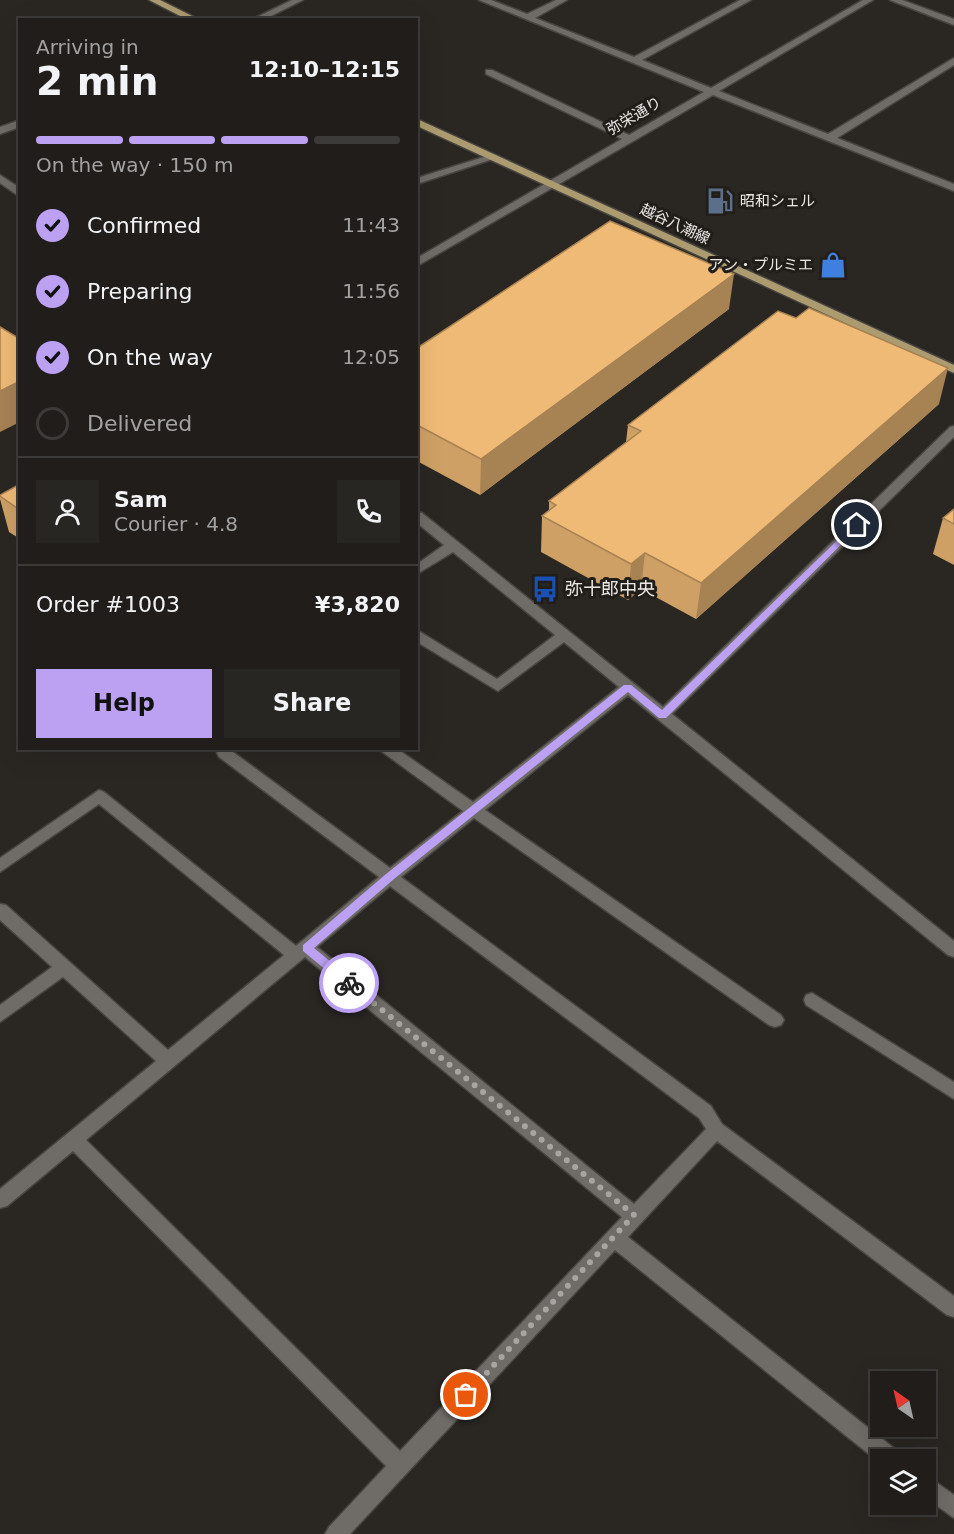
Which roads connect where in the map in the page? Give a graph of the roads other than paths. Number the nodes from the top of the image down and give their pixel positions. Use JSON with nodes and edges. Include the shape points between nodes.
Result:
{"nodes":[{"id":1,"x":153,"y":0,"type":"edge"},
{"id":2,"x":299,"y":0,"type":"edge"},
{"id":3,"x":483,"y":0,"type":"edge"},
{"id":4,"x":564,"y":0,"type":"edge"},
{"id":5,"x":747,"y":0,"type":"edge"},
{"id":6,"x":869,"y":0,"type":"edge"},
{"id":7,"x":894,"y":0,"type":"edge"},
{"id":8,"x":192,"y":18,"type":"edge"},
{"id":9,"x":259,"y":18,"type":"edge"},
{"id":10,"x":527,"y":18,"type":"junction"},
{"id":11,"x":954,"y":22,"type":"edge"},
{"id":12,"x":634,"y":61,"type":"junction"},
{"id":13,"x":954,"y":61,"type":"edge"},
{"id":14,"x":489,"y":72,"type":"dead end"},
{"id":15,"x":710,"y":91,"type":"junction"},
{"id":16,"x":418,"y":122,"type":"edge"},
{"id":17,"x":18,"y":124,"type":"edge"},
{"id":18,"x":0,"y":131,"type":"edge"},
{"id":19,"x":829,"y":138,"type":"junction"},
{"id":20,"x":629,"y":139,"type":"junction"},
{"id":21,"x":494,"y":157,"type":"junction"},
{"id":22,"x":0,"y":178,"type":"edge"},
{"id":23,"x":418,"y":181,"type":"edge"},
{"id":24,"x":551,"y":184,"type":"junction"},
{"id":25,"x":954,"y":188,"type":"edge"},
{"id":26,"x":18,"y":192,"type":"edge"},
{"id":27,"x":418,"y":262,"type":"edge"},
{"id":28,"x":954,"y":369,"type":"edge"},
{"id":29,"x":954,"y":430,"type":"edge"},
{"id":30,"x":418,"y":517,"type":"edge"},
{"id":31,"x":453,"y":545,"type":"junction"},
{"id":32,"x":418,"y":569,"type":"edge"},
{"id":33,"x":564,"y":635,"type":"junction"},
{"id":34,"x":418,"y":636,"type":"edge"},
{"id":35,"x":628,"y":687,"type":"junction"},
{"id":36,"x":662,"y":716,"type":"junction"},
{"id":37,"x":387,"y":750,"type":"edge"},
{"id":38,"x":224,"y":753,"type":"dead end"},
{"id":39,"x":472,"y":811,"type":"junction"},
{"id":40,"x":0,"y":866,"type":"edge"},
{"id":41,"x":390,"y":877,"type":"junction"},
{"id":42,"x":0,"y":910,"type":"edge"},
{"id":43,"x":954,"y":950,"type":"edge"},
{"id":44,"x":302,"y":952,"type":"junction"},
{"id":45,"x":64,"y":967,"type":"junction"},
{"id":46,"x":812,"y":1000,"type":"dead end"},
{"id":47,"x":0,"y":1015,"type":"edge"},
{"id":48,"x":775,"y":1020,"type":"dead end"},
{"id":49,"x":168,"y":1061,"type":"junction"},
{"id":50,"x":954,"y":1091,"type":"edge"},
{"id":51,"x":716,"y":1130,"type":"junction"},
{"id":52,"x":73,"y":1139,"type":"junction"},
{"id":53,"x":0,"y":1200,"type":"edge"},
{"id":54,"x":634,"y":1215,"type":"junction"},
{"id":55,"x":613,"y":1237,"type":"junction"},
{"id":56,"x":954,"y":1308,"type":"edge"},
{"id":57,"x":879,"y":1449,"type":"edge"},
{"id":58,"x":400,"y":1465,"type":"junction"},
{"id":59,"x":936,"y":1493,"type":"edge"},
{"id":60,"x":954,"y":1508,"type":"edge"},
{"id":61,"x":336,"y":1534,"type":"edge"}],
"edges":[{"from":1,"to":8,"type":"main road"},
{"from":2,"to":9,"type":"street"},
{"from":3,"to":10,"type":"street"},
{"from":4,"to":10,"type":"street"},
{"from":5,"to":12,"type":"street"},
{"from":6,"to":15,"type":"street","name":"弥栄通り"},
{"from":7,"to":11,"type":"street"},
{"from":10,"to":12,"type":"street"},
{"from":12,"to":15,"type":"street"},
{"from":13,"to":19,"type":"street"},
{"from":14,"to":20,"type":"street"},
{"from":15,"to":19,"type":"street"},
{"from":15,"to":20,"type":"street","name":"弥栄通り"},
{"from":16,"to":21,"type":"main road","name":"越谷八潮線"},
{"from":17,"to":18,"type":"street"},
{"from":19,"to":25,"type":"street"},
{"from":20,"to":24,"type":"street","name":"弥栄通り"},
{"from":21,"to":23,"type":"street"},
{"from":21,"to":24,"type":"main road","name":"越谷八潮線"},
{"from":22,"to":26,"type":"street"},
{"from":24,"to":27,"type":"street","name":"弥栄通り"},
{"from":24,"to":28,"type":"main road","name":"越谷八潮線"},
{"from":29,"to":36,"type":"street"},
{"from":30,"to":31,"type":"street"},
{"from":31,"to":32,"type":"street"},
{"from":31,"to":33,"type":"street"},
{"from":33,"to":34,"type":"street","via":[[498,686]]},
{"from":33,"to":35,"type":"street"},
{"from":35,"to":36,"type":"street"},
{"from":35,"to":39,"type":"street"},
{"from":36,"to":43,"type":"street"},
{"from":37,"to":39,"type":"street"},
{"from":38,"to":41,"type":"street"},
{"from":39,"to":41,"type":"street"},
{"from":39,"to":48,"type":"street"},
{"from":40,"to":44,"type":"street","via":[[99,796]]},
{"from":41,"to":44,"type":"street"},
{"from":41,"to":51,"type":"street","via":[[705,1112]]},
{"from":42,"to":45,"type":"street"},
{"from":44,"to":49,"type":"street"},
{"from":44,"to":54,"type":"street"},
{"from":45,"to":47,"type":"street"},
{"from":45,"to":49,"type":"street"},
{"from":46,"to":50,"type":"street"},
{"from":49,"to":52,"type":"street"},
{"from":51,"to":54,"type":"street"},
{"from":51,"to":56,"type":"street"},
{"from":52,"to":53,"type":"street"},
{"from":52,"to":58,"type":"street"},
{"from":54,"to":55,"type":"street"},
{"from":55,"to":57,"type":"street"},
{"from":55,"to":58,"type":"street"},
{"from":58,"to":61,"type":"street"},
{"from":59,"to":60,"type":"street"}]}
